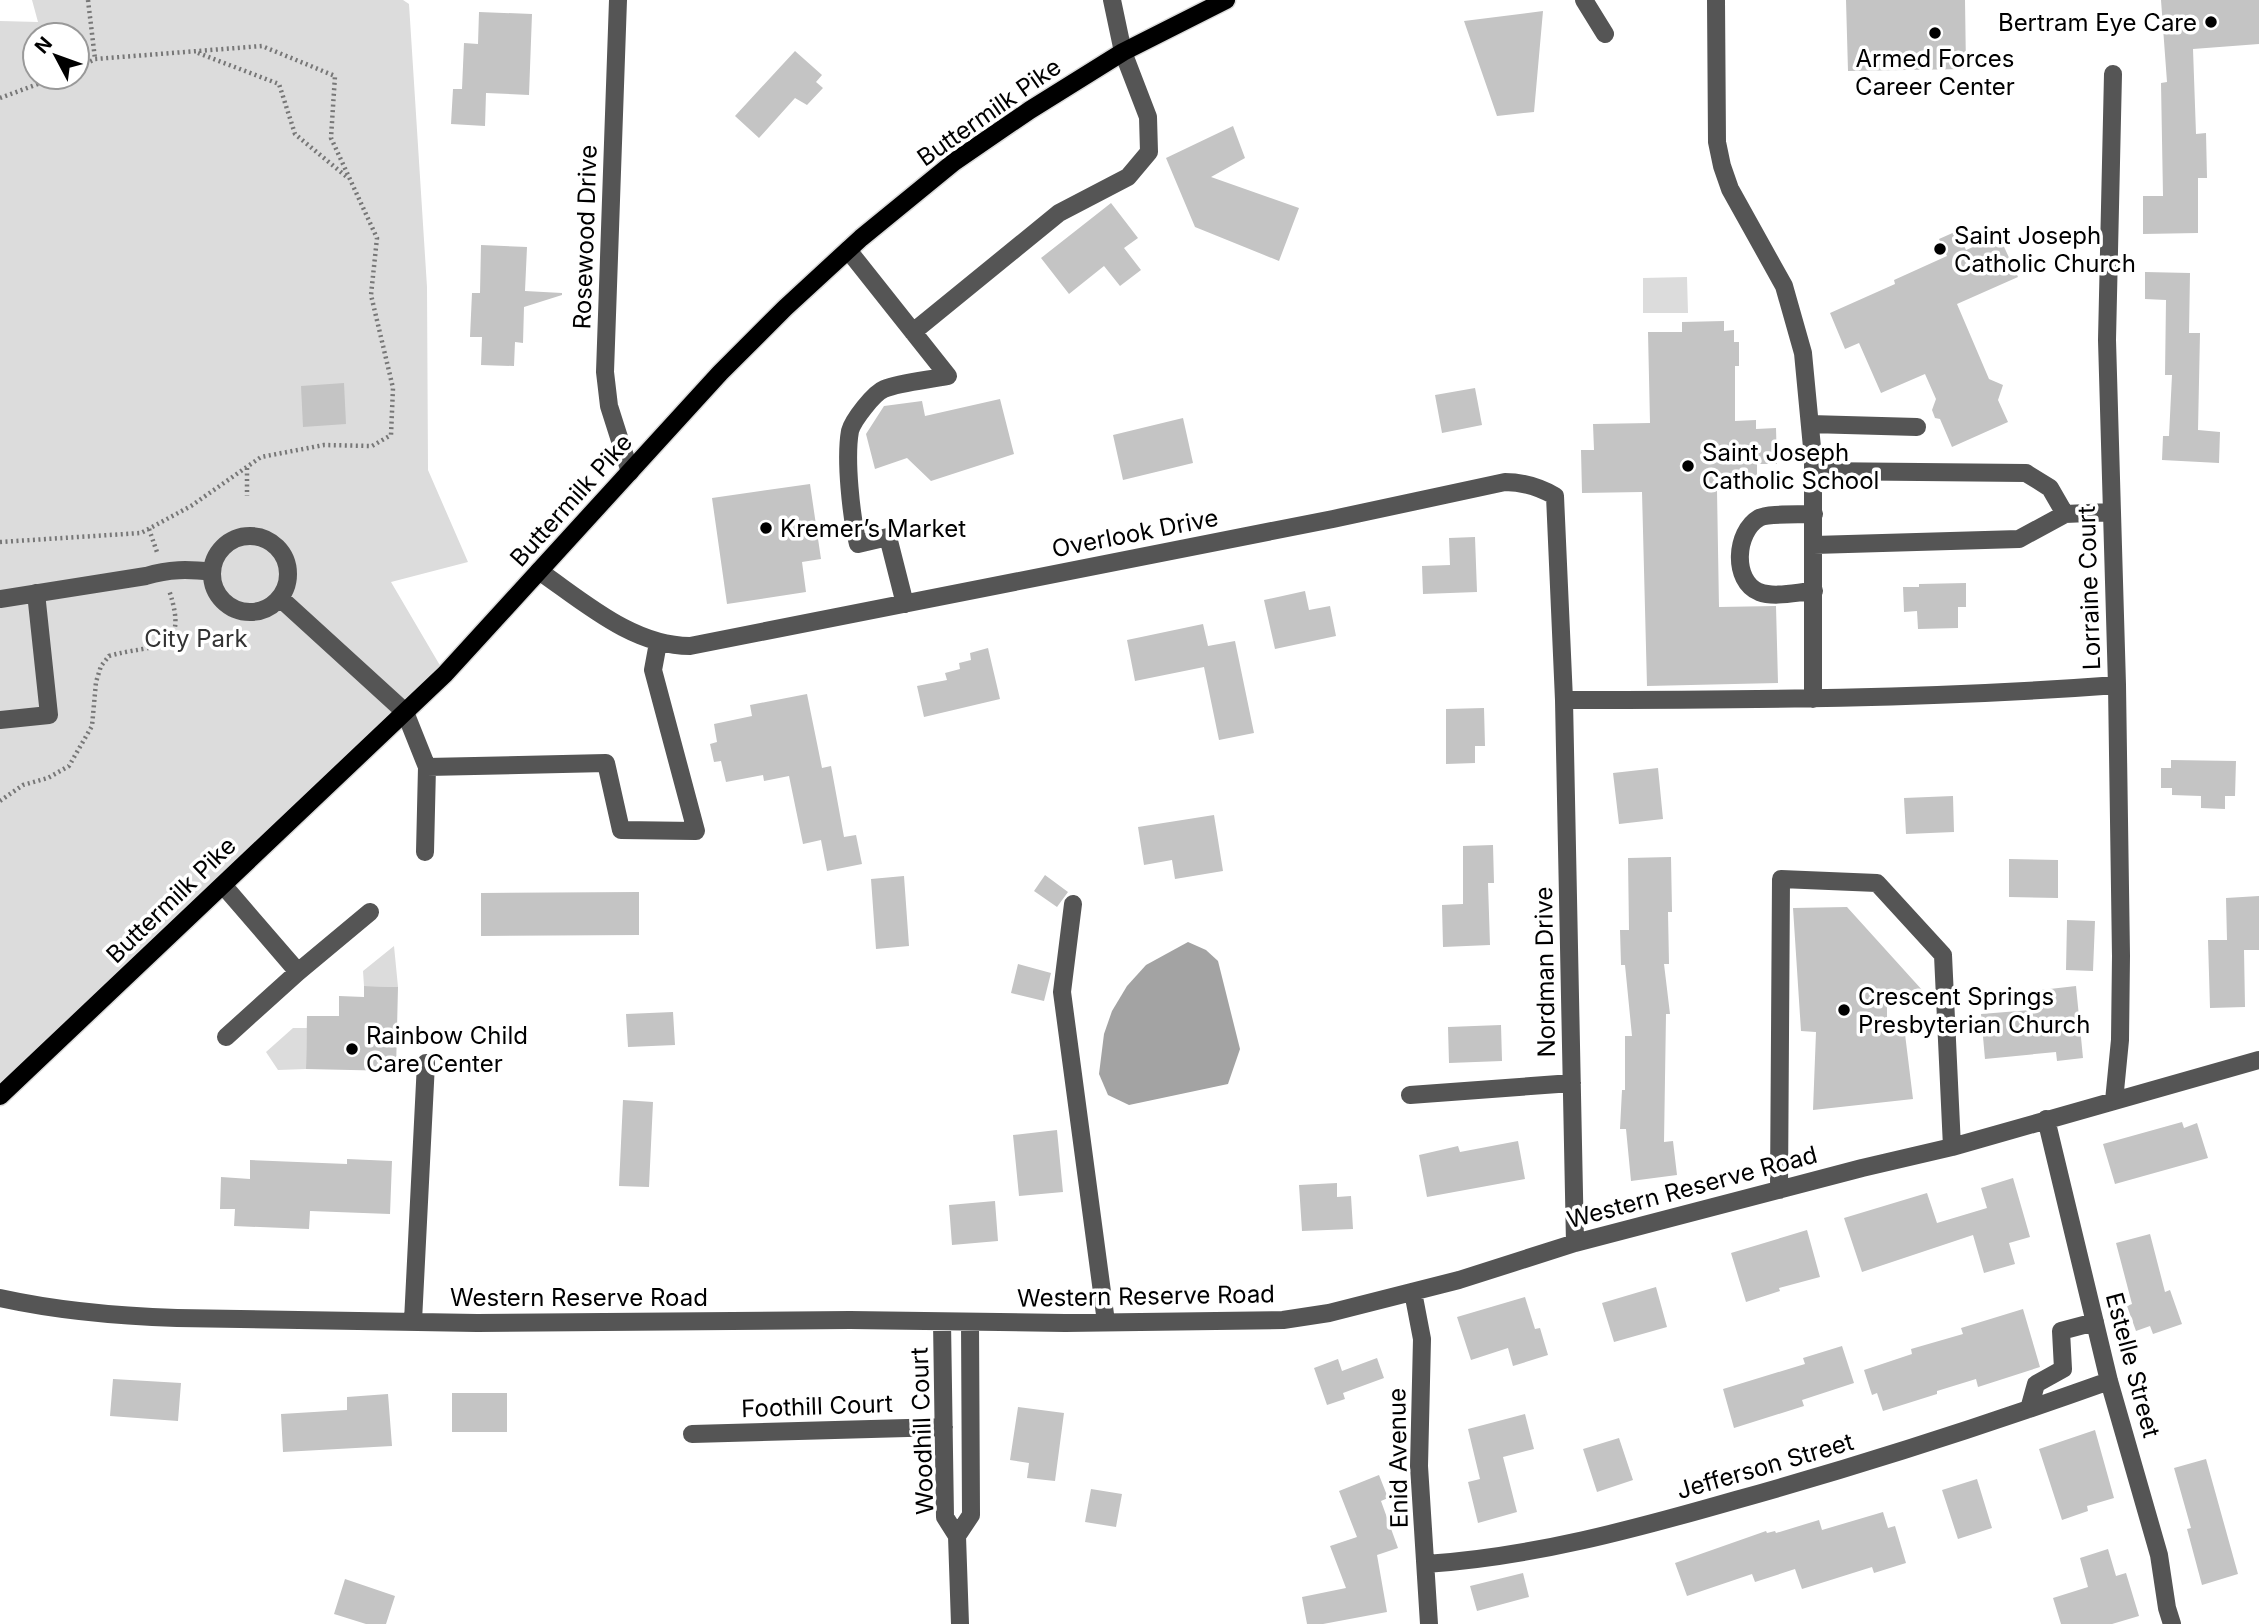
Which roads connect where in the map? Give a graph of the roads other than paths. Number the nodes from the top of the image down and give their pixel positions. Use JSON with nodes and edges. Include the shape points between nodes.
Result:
{"nodes":[{"id":1,"x":618,"y":0,"type":"edge"},
{"id":2,"x":1112,"y":0,"type":"edge"},
{"id":3,"x":1226,"y":0,"type":"edge"},
{"id":4,"x":1584,"y":0,"type":"edge"},
{"id":5,"x":1716,"y":0,"type":"edge"},
{"id":6,"x":1605,"y":34,"type":"dead end"},
{"id":7,"x":1123,"y":52,"type":"junction"},
{"id":8,"x":2113,"y":74,"type":"dead end"},
{"id":9,"x":848,"y":250,"type":"junction"},
{"id":10,"x":913,"y":332,"type":"junction"},
{"id":11,"x":1810,"y":424,"type":"junction"},
{"id":12,"x":1917,"y":427,"type":"dead end"},
{"id":13,"x":1813,"y":471,"type":"junction"},
{"id":14,"x":629,"y":472,"type":"junction"},
{"id":15,"x":2111,"y":512,"type":"junction"},
{"id":16,"x":1814,"y":514,"type":"junction"},
{"id":17,"x":2065,"y":514,"type":"junction"},
{"id":18,"x":1814,"y":545,"type":"junction"},
{"id":19,"x":539,"y":571,"type":"junction"},
{"id":20,"x":212,"y":572,"type":"junction"},
{"id":21,"x":1814,"y":591,"type":"junction"},
{"id":22,"x":36,"y":593,"type":"junction"},
{"id":23,"x":280,"y":598,"type":"junction"},
{"id":24,"x":0,"y":599,"type":"edge"},
{"id":25,"x":905,"y":604,"type":"junction"},
{"id":26,"x":658,"y":643,"type":"junction"},
{"id":27,"x":2117,"y":685,"type":"junction"},
{"id":28,"x":1813,"y":699,"type":"junction"},
{"id":29,"x":1564,"y":700,"type":"junction"},
{"id":30,"x":405,"y":712,"type":"junction"},
{"id":31,"x":0,"y":720,"type":"edge"},
{"id":32,"x":427,"y":767,"type":"junction"},
{"id":33,"x":425,"y":852,"type":"dead end"},
{"id":34,"x":223,"y":885,"type":"junction"},
{"id":35,"x":1073,"y":904,"type":"dead end"},
{"id":36,"x":370,"y":912,"type":"dead end"},
{"id":37,"x":298,"y":972,"type":"junction"},
{"id":38,"x":226,"y":1037,"type":"dead end"},
{"id":39,"x":2259,"y":1060,"type":"edge"},
{"id":40,"x":426,"y":1063,"type":"dead end"},
{"id":41,"x":1572,"y":1083,"type":"junction"},
{"id":42,"x":0,"y":1096,"type":"edge"},
{"id":43,"x":1410,"y":1096,"type":"dead end"},
{"id":44,"x":2114,"y":1101,"type":"junction"},
{"id":45,"x":2046,"y":1119,"type":"junction"},
{"id":46,"x":1952,"y":1147,"type":"junction"},
{"id":47,"x":1779,"y":1189,"type":"junction"},
{"id":48,"x":1575,"y":1243,"type":"junction"},
{"id":49,"x":1413,"y":1292,"type":"junction"},
{"id":50,"x":0,"y":1298,"type":"edge"},
{"id":51,"x":413,"y":1321,"type":"junction"},
{"id":52,"x":2095,"y":1321,"type":"junction"},
{"id":53,"x":942,"y":1322,"type":"junction"},
{"id":54,"x":970,"y":1322,"type":"junction"},
{"id":55,"x":1106,"y":1322,"type":"junction"},
{"id":56,"x":2109,"y":1381,"type":"junction"},
{"id":57,"x":2029,"y":1409,"type":"junction"},
{"id":58,"x":944,"y":1427,"type":"junction"},
{"id":59,"x":692,"y":1434,"type":"dead end"},
{"id":60,"x":957,"y":1536,"type":"junction"},
{"id":61,"x":1426,"y":1564,"type":"junction"},
{"id":62,"x":960,"y":1624,"type":"edge"},
{"id":63,"x":1429,"y":1624,"type":"edge"},
{"id":64,"x":2172,"y":1624,"type":"edge"}],
"edges":[{"from":1,"to":14,"type":"street","name":"Rosewood Drive","via":[[605,372],[609,406]]},
{"from":2,"to":7,"type":"street"},
{"from":3,"to":7,"type":"main road","name":"Buttermilk Pike"},
{"from":4,"to":6,"type":"street"},
{"from":5,"to":11,"type":"street","via":[[1717,142],[1722,166],[1784,286],[1794,315]]},
{"from":7,"to":9,"type":"main road","name":"Buttermilk Pike","via":[[954,162]]},
{"from":7,"to":10,"type":"street","via":[[1147,117],[1149,152],[1128,177],[1059,213]]},
{"from":8,"to":15,"type":"street","name":"Lorraine Court","via":[[2107,340]]},
{"from":9,"to":10,"type":"street"},
{"from":9,"to":14,"type":"main road","name":"Buttermilk Pike","via":[[785,307]]},
{"from":10,"to":25,"type":"street","via":[[948,376],[882,390],[851,428],[848,451],[858,544],[888,537]]},
{"from":11,"to":12,"type":"street"},
{"from":11,"to":13,"type":"street"},
{"from":13,"to":16,"type":"street"},
{"from":13,"to":17,"type":"street","via":[[2025,473],[2050,488]]},
{"from":14,"to":19,"type":"main road","name":"Buttermilk Pike"},
{"from":15,"to":17,"type":"street"},
{"from":15,"to":27,"type":"street","name":"Lorraine Court"},
{"from":16,"to":18,"type":"street"},
{"from":16,"to":21,"type":"street","via":[[1761,517],[1745,531],[1738,554],[1747,583],[1758,592]]},
{"from":17,"to":18,"type":"street","via":[[2019,539]]},
{"from":18,"to":21,"type":"street"},
{"from":19,"to":26,"type":"street","name":"Overlook Drive","via":[[616,624]]},
{"from":19,"to":30,"type":"main road","name":"Buttermilk Pike"},
{"from":20,"to":22,"type":"street","via":[[163,571]]},
{"from":20,"to":23,"type":"street","via":[[218,595],[236,610],[260,611]]},
{"from":20,"to":23,"type":"street","via":[[220,550],[231,541],[249,536],[269,540],[286,560],[289,573]]},
{"from":21,"to":28,"type":"street"},
{"from":22,"to":24,"type":"street"},
{"from":22,"to":31,"type":"street","via":[[49,715]]},
{"from":23,"to":30,"type":"street"},
{"from":25,"to":26,"type":"street","name":"Overlook Drive","via":[[690,646]]},
{"from":25,"to":29,"type":"street","name":"Overlook Drive","via":[[1518,482],[1555,496]]},
{"from":26,"to":32,"type":"street","via":[[653,670],[696,831],[621,830],[606,763]]},
{"from":27,"to":28,"type":"street"},
{"from":27,"to":44,"type":"street","name":"Lorraine Court","via":[[2121,956]]},
{"from":28,"to":29,"type":"street"},
{"from":29,"to":41,"type":"street","name":"Nordman Drive"},
{"from":30,"to":32,"type":"street"},
{"from":30,"to":34,"type":"main road","name":"Buttermilk Pike"},
{"from":32,"to":33,"type":"street"},
{"from":34,"to":37,"type":"street"},
{"from":34,"to":42,"type":"main road","name":"Buttermilk Pike"},
{"from":35,"to":55,"type":"street","via":[[1062,992]]},
{"from":36,"to":37,"type":"street"},
{"from":37,"to":38,"type":"street"},
{"from":39,"to":44,"type":"street","name":"Western Reserve Road"},
{"from":40,"to":51,"type":"street"},
{"from":41,"to":43,"type":"street"},
{"from":41,"to":48,"type":"street","name":"Nordman Drive"},
{"from":44,"to":45,"type":"street","name":"Western Reserve Road"},
{"from":45,"to":46,"type":"street","name":"Western Reserve Road"},
{"from":45,"to":52,"type":"street","name":"Estelle Street"},
{"from":46,"to":47,"type":"street","name":"Western Reserve Road"},
{"from":46,"to":47,"type":"street","via":[[1943,955],[1877,883],[1781,879]]},
{"from":47,"to":48,"type":"street","name":"Western Reserve Road"},
{"from":48,"to":49,"type":"street","name":"Western Reserve Road"},
{"from":49,"to":55,"type":"street","name":"Western Reserve Road","via":[[1283,1320]]},
{"from":49,"to":61,"type":"street","name":"Enid Avenue","via":[[1422,1339],[1419,1466]]},
{"from":50,"to":51,"type":"street","name":"Western Reserve Road","via":[[57,1310],[132,1317]]},
{"from":51,"to":53,"type":"street","name":"Western Reserve Road"},
{"from":52,"to":56,"type":"street","name":"Estelle Street"},
{"from":52,"to":57,"type":"street","via":[[2061,1331],[2063,1369],[2036,1384]]},
{"from":53,"to":54,"type":"street","name":"Western Reserve Road"},
{"from":53,"to":58,"type":"street","name":"Woodhill Court"},
{"from":54,"to":55,"type":"street","name":"Western Reserve Road"},
{"from":54,"to":60,"type":"street","name":"Woodhill Court","via":[[971,1515]]},
{"from":56,"to":57,"type":"street","name":"Jefferson Street"},
{"from":56,"to":64,"type":"street","name":"Estelle Street","via":[[2159,1555]]},
{"from":57,"to":61,"type":"street","name":"Jefferson Street","via":[[1832,1474],[1686,1514],[1513,1555]]},
{"from":58,"to":59,"type":"street","name":"Foothill Court"},
{"from":58,"to":60,"type":"street","name":"Woodhill Court","via":[[944,1517]]},
{"from":60,"to":62,"type":"street","name":"Woodhill Court"},
{"from":61,"to":63,"type":"street","name":"Enid Avenue"}]}
